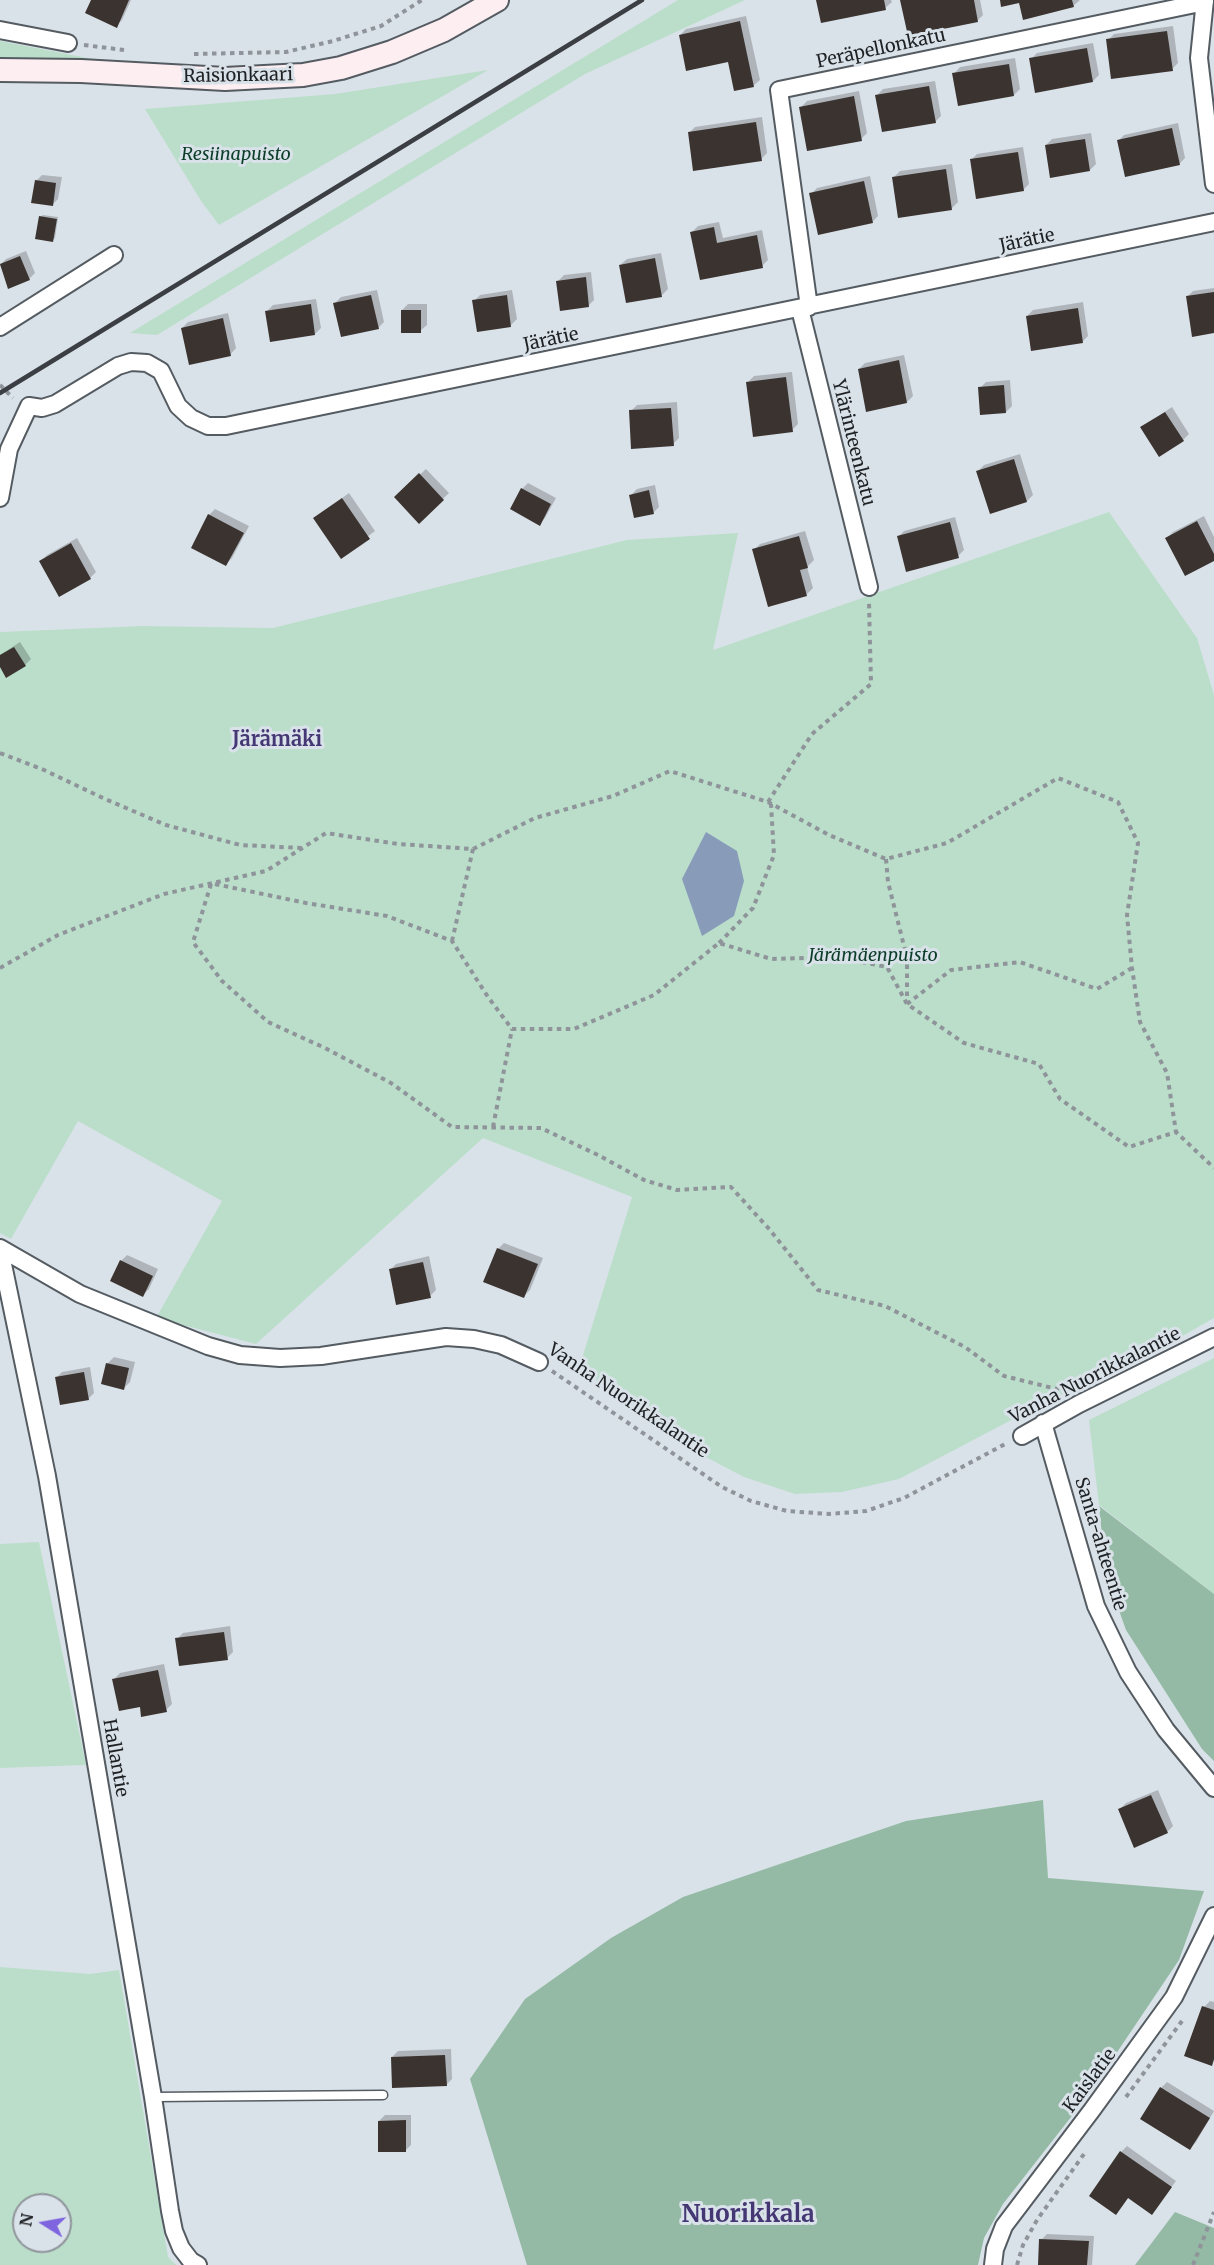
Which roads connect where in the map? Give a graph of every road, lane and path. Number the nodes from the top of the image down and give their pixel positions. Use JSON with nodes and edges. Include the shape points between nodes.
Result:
{"nodes":[{"id":1,"x":422,"y":0,"type":"edge"},
{"id":2,"x":497,"y":0,"type":"edge"},
{"id":3,"x":1205,"y":1,"type":"edge"},
{"id":4,"x":0,"y":30,"type":"edge"},
{"id":5,"x":68,"y":43,"type":"joint"},
{"id":6,"x":135,"y":52,"type":"dead end"},
{"id":7,"x":191,"y":54,"type":"dead end"},
{"id":8,"x":0,"y":70,"type":"edge"},
{"id":9,"x":1214,"y":184,"type":"edge"},
{"id":10,"x":1214,"y":222,"type":"edge"},
{"id":11,"x":114,"y":255,"type":"dead end"},
{"id":12,"x":804,"y":308,"type":"junction"},
{"id":13,"x":0,"y":327,"type":"edge"},
{"id":14,"x":0,"y":498,"type":"edge"},
{"id":15,"x":869,"y":587,"type":"joint"},
{"id":16,"x":0,"y":753,"type":"edge"},
{"id":17,"x":770,"y":803,"type":"junction"},
{"id":18,"x":302,"y":848,"type":"junction"},
{"id":19,"x":473,"y":849,"type":"junction"},
{"id":20,"x":886,"y":859,"type":"junction"},
{"id":21,"x":211,"y":883,"type":"junction"},
{"id":22,"x":452,"y":941,"type":"junction"},
{"id":23,"x":719,"y":943,"type":"junction"},
{"id":24,"x":0,"y":968,"type":"edge"},
{"id":25,"x":1132,"y":968,"type":"junction"},
{"id":26,"x":907,"y":1004,"type":"junction"},
{"id":27,"x":512,"y":1029,"type":"junction"},
{"id":28,"x":493,"y":1127,"type":"junction"},
{"id":29,"x":1176,"y":1132,"type":"junction"},
{"id":30,"x":1214,"y":1168,"type":"edge"},
{"id":31,"x":0,"y":1249,"type":"edge"},
{"id":32,"x":1214,"y":1336,"type":"edge"},
{"id":33,"x":539,"y":1362,"type":"joint"},
{"id":34,"x":1093,"y":1397,"type":"junction"},
{"id":35,"x":1043,"y":1423,"type":"junction"},
{"id":36,"x":1022,"y":1436,"type":"joint"},
{"id":37,"x":1214,"y":1788,"type":"edge"},
{"id":38,"x":1214,"y":1916,"type":"edge"},
{"id":39,"x":383,"y":2095,"type":"dead end"},
{"id":40,"x":153,"y":2097,"type":"junction"},
{"id":41,"x":1214,"y":2212,"type":"edge"},
{"id":42,"x":198,"y":2265,"type":"edge"},
{"id":43,"x":993,"y":2265,"type":"edge"},
{"id":44,"x":1193,"y":2265,"type":"edge"}],
"edges":[{"from":1,"to":7,"type":"path","via":[[381,26],[305,48]]},
{"from":2,"to":8,"type":"main road","name":"Raisionkaari","via":[[444,30],[392,52],[303,75],[225,80]]},
{"from":3,"to":9,"type":"street","via":[[1199,58]]},
{"from":3,"to":12,"type":"street","name":"Peräpellonkatu","via":[[779,90]]},
{"from":4,"to":5,"type":"street"},
{"from":5,"to":6,"type":"path"},
{"from":10,"to":12,"type":"street","name":"Järätie"},
{"from":11,"to":13,"type":"street"},
{"from":12,"to":14,"type":"street","name":"Järätie","via":[[226,426],[208,426],[191,418],[178,406],[161,371],[147,363],[131,362],[55,405],[29,406],[9,449]]},
{"from":12,"to":15,"type":"street","name":"Ylärinteenkatu"},
{"from":15,"to":17,"type":"path","via":[[871,684],[812,734]]},
{"from":16,"to":18,"type":"path","via":[[166,825],[240,845]]},
{"from":17,"to":19,"type":"path","via":[[670,771],[613,796],[535,818]]},
{"from":17,"to":20,"type":"path","via":[[829,836]]},
{"from":17,"to":23,"type":"path","via":[[774,855],[753,908]]},
{"from":18,"to":19,"type":"path","via":[[326,833],[398,844]]},
{"from":18,"to":21,"type":"path","via":[[266,871]]},
{"from":19,"to":22,"type":"path"},
{"from":20,"to":25,"type":"path","via":[[947,843],[1058,778],[1118,802],[1138,843],[1127,915]]},
{"from":20,"to":26,"type":"path","via":[[907,958]]},
{"from":21,"to":22,"type":"path","via":[[387,915]]},
{"from":21,"to":24,"type":"path","via":[[164,894],[58,934]]},
{"from":21,"to":28,"type":"path","via":[[193,942],[222,981],[268,1022],[391,1083],[452,1127]]},
{"from":22,"to":27,"type":"path"},
{"from":23,"to":26,"type":"path","via":[[771,959],[836,957],[887,966]]},
{"from":23,"to":27,"type":"path","via":[[654,995],[574,1029]]},
{"from":25,"to":26,"type":"path","via":[[1097,989],[1020,962],[951,970]]},
{"from":25,"to":29,"type":"path","via":[[1140,1022],[1167,1073]]},
{"from":26,"to":29,"type":"path","via":[[964,1043],[1039,1064],[1060,1099],[1129,1147]]},
{"from":27,"to":28,"type":"path"},
{"from":28,"to":34,"type":"path","via":[[540,1128],[644,1180],[677,1190],[731,1187],[818,1290],[885,1306],[965,1347],[1004,1376]]},
{"from":29,"to":30,"type":"path"},
{"from":31,"to":33,"type":"street","name":"Vanha Nuorikkalantie","via":[[80,1294],[240,1355],[280,1359],[321,1356],[446,1337],[501,1345]]},
{"from":31,"to":40,"type":"street","name":"Hallantie","via":[[47,1476]]},
{"from":32,"to":34,"type":"street","name":"Vanha Nuorikkalantie"},
{"from":33,"to":36,"type":"path","name":"Vanha Nuorikkalantie","via":[[722,1487],[751,1501],[788,1511],[866,1511],[904,1498]]},
{"from":34,"to":35,"type":"street","name":"Vanha Nuorikkalantie"},
{"from":35,"to":36,"type":"street","name":"Vanha Nuorikkalantie"},
{"from":35,"to":37,"type":"street","name":"Santa-ahteentie","via":[[1101,1616],[1128,1672],[1166,1730]]},
{"from":38,"to":43,"type":"street","name":"Kaislatie","via":[[1174,1997],[1004,2226]]},
{"from":39,"to":40,"type":"lane"},
{"from":40,"to":42,"type":"street","name":"Hallantie","via":[[174,2231],[181,2248]]},
{"from":41,"to":44,"type":"path"}]}
